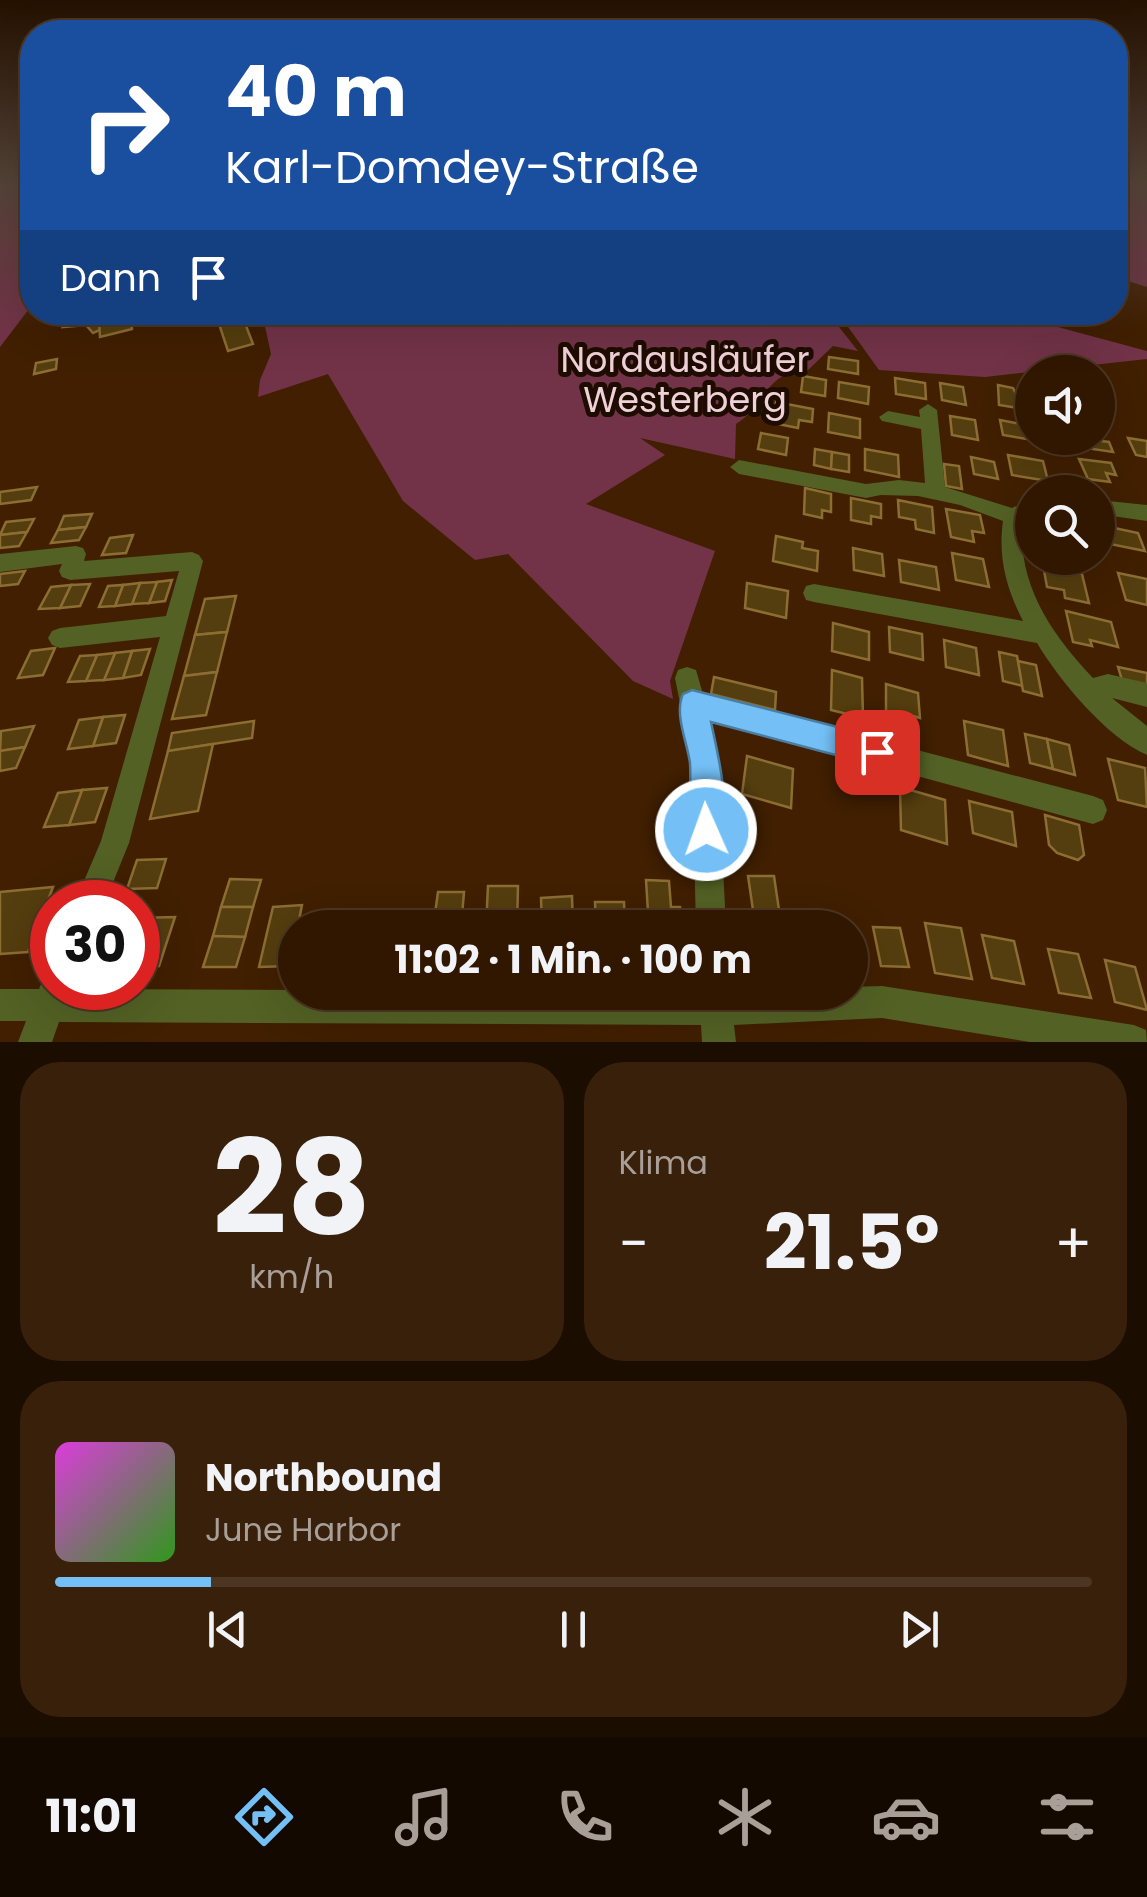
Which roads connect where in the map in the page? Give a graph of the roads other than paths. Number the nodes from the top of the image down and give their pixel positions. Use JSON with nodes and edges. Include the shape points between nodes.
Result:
{"nodes":[{"id":1,"x":888,"y":418,"type":"dead end"},
{"id":2,"x":739,"y":467,"type":"dead end"},
{"id":3,"x":936,"y":494,"type":"junction"},
{"id":4,"x":1115,"y":509,"type":"edge"},
{"id":5,"x":1015,"y":510,"type":"edge"},
{"id":6,"x":1147,"y":513,"type":"edge"},
{"id":7,"x":1015,"y":523,"type":"edge"},
{"id":8,"x":0,"y":563,"type":"edge"},
{"id":9,"x":1015,"y":573,"type":"edge"},
{"id":10,"x":1016,"y":575,"type":"edge"},
{"id":11,"x":814,"y":592,"type":"dead end"},
{"id":12,"x":176,"y":626,"type":"junction"},
{"id":13,"x":1042,"y":634,"type":"junction"},
{"id":14,"x":60,"y":638,"type":"dead end"},
{"id":15,"x":1089,"y":691,"type":"junction"},
{"id":16,"x":1147,"y":696,"type":"edge"},
{"id":17,"x":1147,"y":742,"type":"edge"},
{"id":18,"x":1093,"y":810,"type":"dead end"},
{"id":19,"x":99,"y":880,"type":"edge"},
{"id":20,"x":709,"y":910,"type":"edge"},
{"id":21,"x":160,"y":999,"type":"edge"},
{"id":22,"x":30,"y":1000,"type":"edge"},
{"id":23,"x":0,"y":1005,"type":"edge"},
{"id":24,"x":46,"y":1010,"type":"edge"},
{"id":25,"x":716,"y":1015,"type":"edge"},
{"id":26,"x":35,"y":1042,"type":"edge"},
{"id":27,"x":1134,"y":1042,"type":"edge"}],
"edges":[{"from":1,"to":3,"type":"street","via":[[929,418]]},
{"from":2,"to":3,"type":"street","via":[[866,491],[884,484]]},
{"from":3,"to":5,"type":"street"},
{"from":4,"to":6,"type":"street"},
{"from":7,"to":9,"type":"street","via":[[1007,535]]},
{"from":8,"to":12,"type":"street","via":[[76,554],[70,571],[192,561]]},
{"from":10,"to":13,"type":"street"},
{"from":11,"to":13,"type":"street"},
{"from":12,"to":14,"type":"street"},
{"from":12,"to":19,"type":"street"},
{"from":13,"to":15,"type":"street"},
{"from":15,"to":16,"type":"street","via":[[1108,685]]},
{"from":15,"to":17,"type":"street"},
{"from":18,"to":20,"type":"street","via":[[690,691],[704,763]]},
{"from":21,"to":25,"type":"street"},
{"from":22,"to":23,"type":"street"},
{"from":24,"to":26,"type":"street"},
{"from":25,"to":27,"type":"street","via":[[882,1002]]}]}
